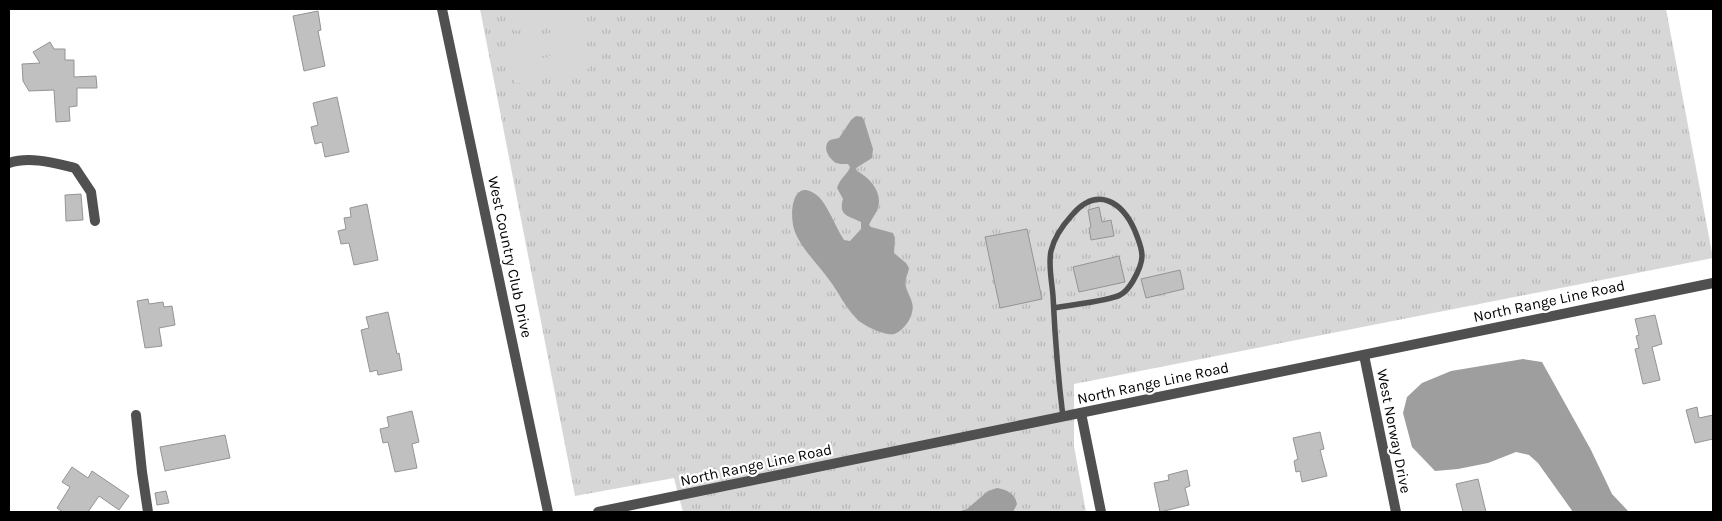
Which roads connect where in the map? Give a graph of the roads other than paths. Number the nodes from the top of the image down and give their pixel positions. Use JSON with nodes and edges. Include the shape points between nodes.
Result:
{"nodes":[{"id":1,"x":442,"y":9,"type":"edge"},
{"id":2,"x":9,"y":163,"type":"edge"},
{"id":3,"x":95,"y":221,"type":"dead end"},
{"id":4,"x":1713,"y":283,"type":"edge"},
{"id":5,"x":1054,"y":308,"type":"junction"},
{"id":6,"x":1364,"y":355,"type":"junction"},
{"id":7,"x":1081,"y":413,"type":"junction"},
{"id":8,"x":136,"y":414,"type":"dead end"},
{"id":9,"x":1062,"y":417,"type":"junction"},
{"id":10,"x":148,"y":512,"type":"edge"},
{"id":11,"x":548,"y":512,"type":"edge"},
{"id":12,"x":598,"y":512,"type":"edge"},
{"id":13,"x":1101,"y":512,"type":"edge"},
{"id":14,"x":1396,"y":512,"type":"edge"}],
"edges":[{"from":1,"to":11,"type":"street","name":"West Country Club Drive"},
{"from":2,"to":3,"type":"street","via":[[17,160],[46,161],[75,168],[91,192]]},
{"from":4,"to":6,"type":"street","name":"North Range Line Road"},
{"from":5,"to":5,"type":"lane","via":[[1051,251],[1064,224],[1088,202],[1100,200],[1120,207],[1141,246],[1142,258],[1129,287],[1120,295]]},
{"from":5,"to":9,"type":"lane"},
{"from":6,"to":7,"type":"street","name":"North Range Line Road"},
{"from":6,"to":14,"type":"street","name":"West Norway Drive"},
{"from":7,"to":9,"type":"street","name":"North Range Line Road"},
{"from":7,"to":13,"type":"street"},
{"from":8,"to":10,"type":"street"},
{"from":9,"to":12,"type":"street","name":"North Range Line Road"}]}
